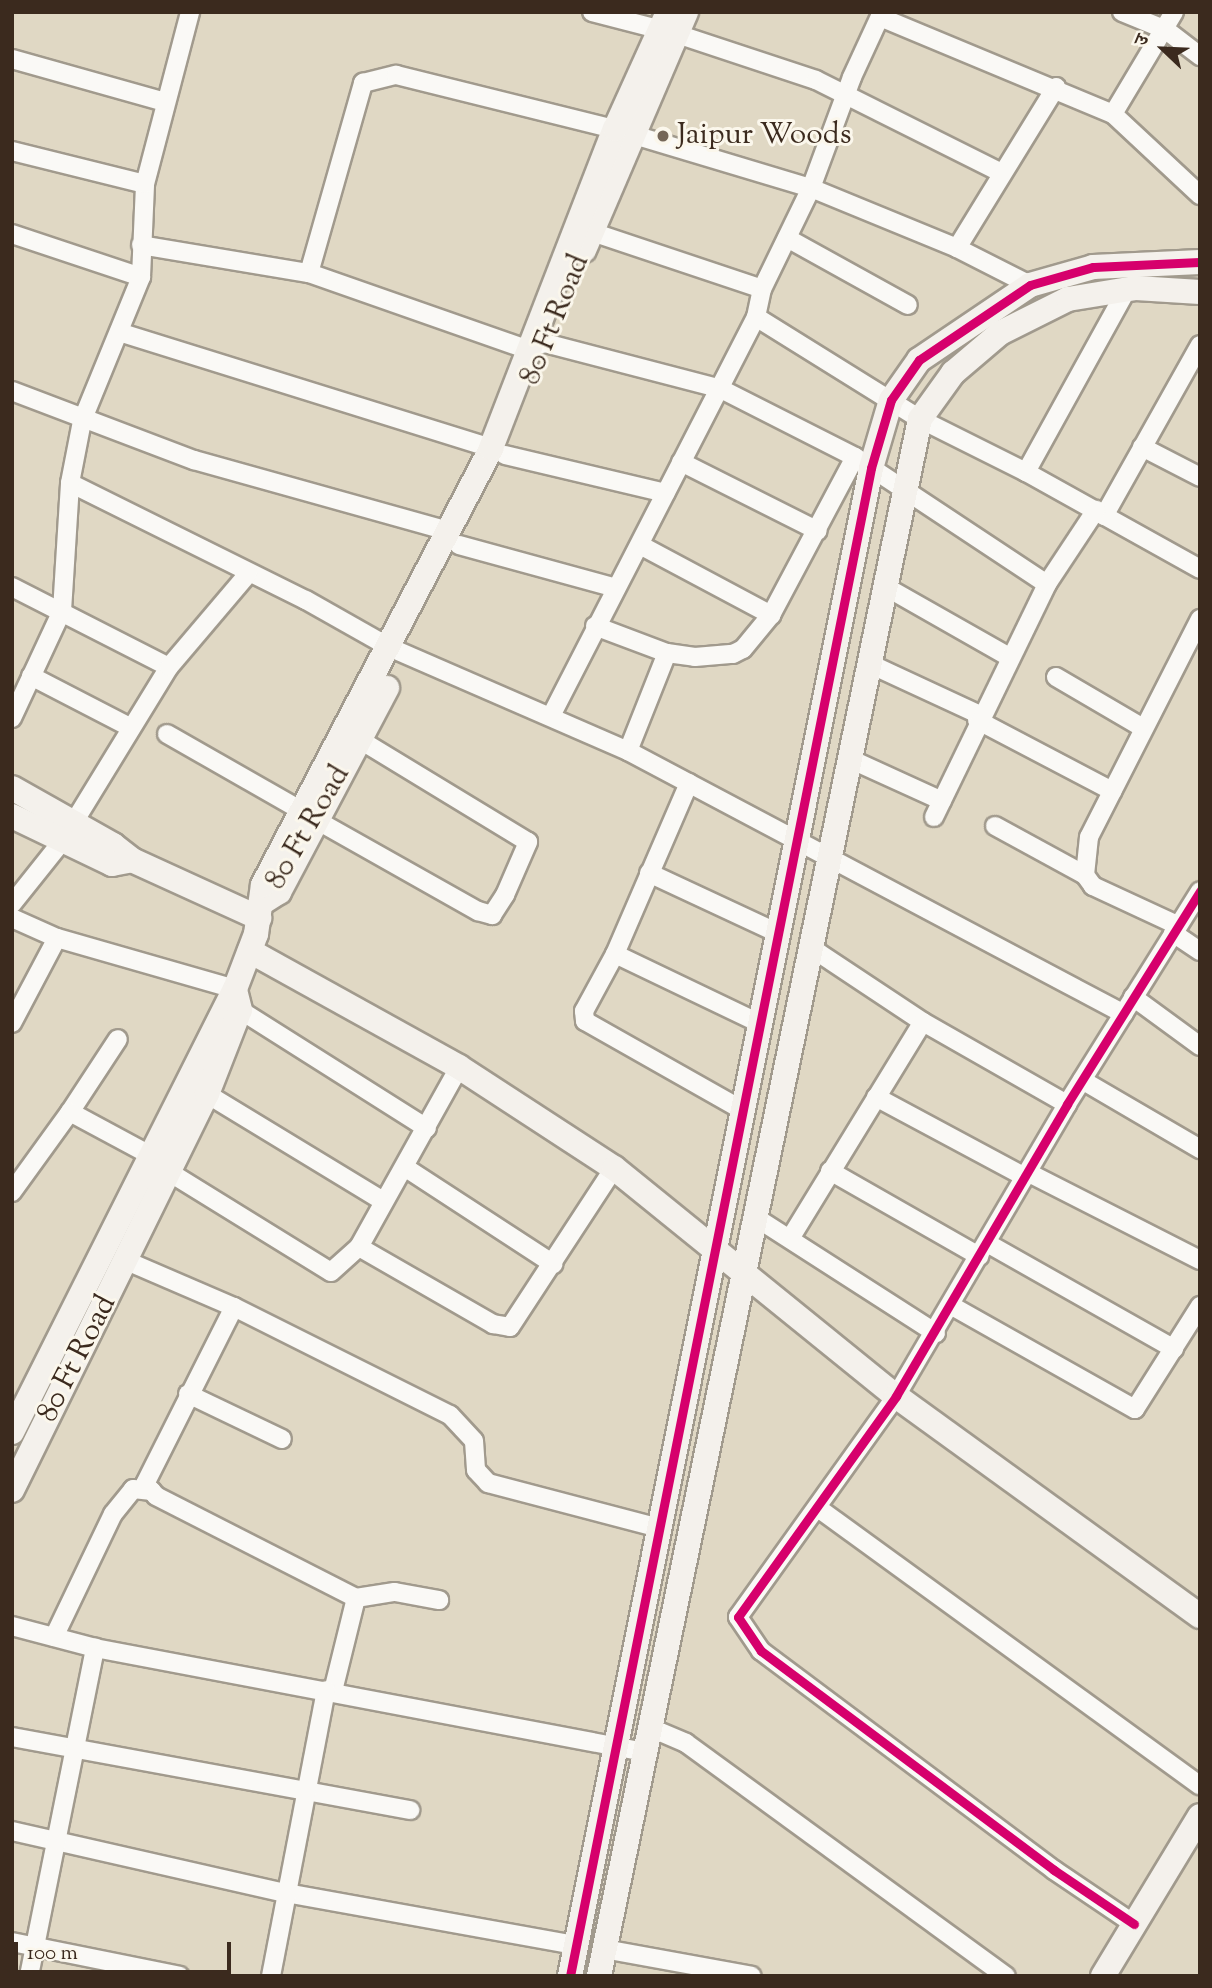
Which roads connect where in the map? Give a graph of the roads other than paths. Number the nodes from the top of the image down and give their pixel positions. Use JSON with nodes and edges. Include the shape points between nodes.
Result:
{"nodes":[{"id":1,"x":592,"y":12,"type":"edge"},
{"id":2,"x":1122,"y":12,"type":"edge"},
{"id":3,"x":1174,"y":12,"type":"edge"},
{"id":4,"x":184,"y":14,"type":"edge"},
{"id":5,"x":881,"y":15,"type":"edge"},
{"id":6,"x":672,"y":22,"type":"edge"},
{"id":7,"x":1166,"y":30,"type":"junction"},
{"id":8,"x":1200,"y":56,"type":"edge"},
{"id":9,"x":12,"y":58,"type":"edge"},
{"id":10,"x":1056,"y":87,"type":"junction"},
{"id":11,"x":846,"y":94,"type":"junction"},
{"id":12,"x":165,"y":102,"type":"junction"},
{"id":13,"x":1113,"y":114,"type":"junction"},
{"id":14,"x":625,"y":132,"type":"junction"},
{"id":15,"x":12,"y":151,"type":"edge"},
{"id":16,"x":1000,"y":172,"type":"junction"},
{"id":17,"x":145,"y":184,"type":"junction"},
{"id":18,"x":811,"y":188,"type":"junction"},
{"id":19,"x":1200,"y":195,"type":"edge"},
{"id":20,"x":592,"y":232,"type":"junction"},
{"id":21,"x":12,"y":234,"type":"edge"},
{"id":22,"x":788,"y":238,"type":"junction"},
{"id":23,"x":141,"y":245,"type":"junction"},
{"id":24,"x":957,"y":248,"type":"junction"},
{"id":25,"x":1200,"y":262,"type":"edge"},
{"id":26,"x":309,"y":273,"type":"junction"},
{"id":27,"x":141,"y":277,"type":"junction"},
{"id":28,"x":1030,"y":285,"type":"junction"},
{"id":29,"x":762,"y":289,"type":"junction"},
{"id":30,"x":1127,"y":289,"type":"junction"},
{"id":31,"x":1200,"y":292,"type":"edge"},
{"id":32,"x":908,"y":305,"type":"dead end"},
{"id":33,"x":757,"y":317,"type":"junction"},
{"id":34,"x":122,"y":333,"type":"junction"},
{"id":35,"x":1200,"y":345,"type":"edge"},
{"id":36,"x":535,"y":346,"type":"junction"},
{"id":37,"x":1192,"y":371,"type":"edge"},
{"id":38,"x":721,"y":389,"type":"junction"},
{"id":39,"x":12,"y":391,"type":"edge"},
{"id":40,"x":891,"y":400,"type":"junction"},
{"id":41,"x":920,"y":419,"type":"junction"},
{"id":42,"x":82,"y":421,"type":"junction"},
{"id":43,"x":1142,"y":447,"type":"junction"},
{"id":44,"x":498,"y":452,"type":"junction"},
{"id":45,"x":681,"y":462,"type":"junction"},
{"id":46,"x":863,"y":463,"type":"junction"},
{"id":47,"x":1026,"y":472,"type":"junction"},
{"id":48,"x":1200,"y":477,"type":"edge"},
{"id":49,"x":70,"y":484,"type":"junction"},
{"id":50,"x":666,"y":493,"type":"junction"},
{"id":51,"x":905,"y":493,"type":"junction"},
{"id":52,"x":1100,"y":513,"type":"junction"},
{"id":53,"x":818,"y":531,"type":"junction"},
{"id":54,"x":454,"y":538,"type":"junction"},
{"id":55,"x":640,"y":545,"type":"junction"},
{"id":56,"x":1197,"y":560,"type":"edge"},
{"id":57,"x":248,"y":574,"type":"junction"},
{"id":58,"x":1047,"y":584,"type":"junction"},
{"id":59,"x":12,"y":587,"type":"edge"},
{"id":60,"x":886,"y":587,"type":"junction"},
{"id":61,"x":616,"y":588,"type":"junction"},
{"id":62,"x":62,"y":611,"type":"junction"},
{"id":63,"x":771,"y":615,"type":"junction"},
{"id":64,"x":1200,"y":619,"type":"edge"},
{"id":65,"x":595,"y":626,"type":"junction"},
{"id":66,"x":1193,"y":648,"type":"edge"},
{"id":67,"x":396,"y":651,"type":"junction"},
{"id":68,"x":667,"y":653,"type":"junction"},
{"id":69,"x":1009,"y":657,"type":"junction"},
{"id":70,"x":870,"y":664,"type":"junction"},
{"id":71,"x":169,"y":667,"type":"junction"},
{"id":72,"x":31,"y":676,"type":"junction"},
{"id":73,"x":1056,"y":677,"type":"dead end"},
{"id":74,"x":551,"y":716,"type":"junction"},
{"id":75,"x":12,"y":718,"type":"edge"},
{"id":76,"x":979,"y":718,"type":"junction"},
{"id":77,"x":130,"y":727,"type":"junction"},
{"id":78,"x":1143,"y":728,"type":"junction"},
{"id":79,"x":167,"y":734,"type":"dead end"},
{"id":80,"x":360,"y":740,"type":"junction"},
{"id":81,"x":628,"y":751,"type":"junction"},
{"id":82,"x":850,"y":759,"type":"junction"},
{"id":83,"x":689,"y":783,"type":"junction"},
{"id":84,"x":12,"y":788,"type":"edge"},
{"id":85,"x":1111,"y":791,"type":"junction"},
{"id":86,"x":12,"y":816,"type":"edge"},
{"id":87,"x":310,"y":816,"type":"junction"},
{"id":88,"x":995,"y":826,"type":"dead end"},
{"id":89,"x":67,"y":831,"type":"junction"},
{"id":90,"x":799,"y":841,"type":"junction"},
{"id":91,"x":830,"y":856,"type":"junction"},
{"id":92,"x":649,"y":873,"type":"junction"},
{"id":93,"x":1086,"y":875,"type":"junction"},
{"id":94,"x":1200,"y":891,"type":"edge"},
{"id":95,"x":12,"y":904,"type":"edge"},
{"id":96,"x":261,"y":910,"type":"junction"},
{"id":97,"x":12,"y":918,"type":"edge"},
{"id":98,"x":1175,"y":929,"type":"junction"},
{"id":99,"x":780,"y":934,"type":"junction"},
{"id":100,"x":57,"y":938,"type":"junction"},
{"id":101,"x":810,"y":947,"type":"junction"},
{"id":102,"x":250,"y":951,"type":"junction"},
{"id":103,"x":1200,"y":951,"type":"edge"},
{"id":104,"x":615,"y":954,"type":"junction"},
{"id":105,"x":1133,"y":997,"type":"junction"},
{"id":106,"x":237,"y":1000,"type":"junction"},
{"id":107,"x":1124,"y":1014,"type":"junction"},
{"id":108,"x":923,"y":1022,"type":"junction"},
{"id":109,"x":12,"y":1023,"type":"edge"},
{"id":110,"x":761,"y":1024,"type":"junction"},
{"id":111,"x":118,"y":1039,"type":"dead end"},
{"id":112,"x":1200,"y":1046,"type":"edge"},
{"id":113,"x":459,"y":1067,"type":"junction"},
{"id":114,"x":1082,"y":1080,"type":"junction"},
{"id":115,"x":207,"y":1094,"type":"junction"},
{"id":116,"x":876,"y":1097,"type":"junction"},
{"id":117,"x":1067,"y":1104,"type":"junction"},
{"id":118,"x":744,"y":1111,"type":"junction"},
{"id":119,"x":70,"y":1112,"type":"junction"},
{"id":120,"x":427,"y":1128,"type":"junction"},
{"id":121,"x":1200,"y":1149,"type":"edge"},
{"id":122,"x":150,"y":1155,"type":"junction"},
{"id":123,"x":406,"y":1168,"type":"junction"},
{"id":124,"x":614,"y":1168,"type":"junction"},
{"id":125,"x":830,"y":1171,"type":"junction"},
{"id":126,"x":169,"y":1172,"type":"junction"},
{"id":127,"x":1026,"y":1174,"type":"junction"},
{"id":128,"x":12,"y":1192,"type":"edge"},
{"id":129,"x":383,"y":1201,"type":"junction"},
{"id":130,"x":755,"y":1217,"type":"junction"},
{"id":131,"x":791,"y":1237,"type":"junction"},
{"id":132,"x":359,"y":1247,"type":"junction"},
{"id":133,"x":715,"y":1250,"type":"junction"},
{"id":134,"x":983,"y":1250,"type":"junction"},
{"id":135,"x":1200,"y":1260,"type":"edge"},
{"id":136,"x":127,"y":1261,"type":"junction"},
{"id":137,"x":553,"y":1264,"type":"junction"},
{"id":138,"x":743,"y":1276,"type":"junction"},
{"id":139,"x":952,"y":1306,"type":"junction"},
{"id":140,"x":1200,"y":1306,"type":"edge"},
{"id":141,"x":234,"y":1307,"type":"junction"},
{"id":142,"x":936,"y":1334,"type":"junction"},
{"id":143,"x":1174,"y":1349,"type":"junction"},
{"id":144,"x":188,"y":1394,"type":"junction"},
{"id":145,"x":897,"y":1396,"type":"junction"},
{"id":146,"x":12,"y":1432,"type":"edge"},
{"id":147,"x":282,"y":1439,"type":"dead end"},
{"id":148,"x":12,"y":1490,"type":"edge"},
{"id":149,"x":152,"y":1491,"type":"junction"},
{"id":150,"x":818,"y":1508,"type":"junction"},
{"id":151,"x":659,"y":1528,"type":"junction"},
{"id":152,"x":356,"y":1598,"type":"junction"},
{"id":153,"x":439,"y":1600,"type":"dead end"},
{"id":154,"x":1200,"y":1616,"type":"edge"},
{"id":155,"x":12,"y":1626,"type":"edge"},
{"id":156,"x":54,"y":1637,"type":"junction"},
{"id":157,"x":95,"y":1648,"type":"junction"},
{"id":158,"x":330,"y":1691,"type":"junction"},
{"id":159,"x":12,"y":1737,"type":"edge"},
{"id":160,"x":648,"y":1740,"type":"junction"},
{"id":161,"x":614,"y":1746,"type":"junction"},
{"id":162,"x":74,"y":1749,"type":"junction"},
{"id":163,"x":1200,"y":1786,"type":"edge"},
{"id":164,"x":308,"y":1795,"type":"junction"},
{"id":165,"x":410,"y":1810,"type":"dead end"},
{"id":166,"x":1200,"y":1816,"type":"edge"},
{"id":167,"x":12,"y":1831,"type":"edge"},
{"id":168,"x":56,"y":1841,"type":"junction"},
{"id":169,"x":286,"y":1893,"type":"junction"},
{"id":170,"x":1135,"y":1924,"type":"junction"},
{"id":171,"x":12,"y":1942,"type":"edge"},
{"id":172,"x":576,"y":1945,"type":"junction"},
{"id":173,"x":35,"y":1947,"type":"junction"},
{"id":174,"x":604,"y":1949,"type":"junction"},
{"id":175,"x":29,"y":1976,"type":"edge"},
{"id":176,"x":180,"y":1976,"type":"edge"},
{"id":177,"x":271,"y":1976,"type":"edge"},
{"id":178,"x":570,"y":1976,"type":"edge"},
{"id":179,"x":599,"y":1976,"type":"edge"},
{"id":180,"x":752,"y":1976,"type":"edge"},
{"id":181,"x":1006,"y":1976,"type":"edge"},
{"id":182,"x":1103,"y":1976,"type":"edge"}],
"edges":[{"from":1,"to":6,"type":"street"},
{"from":2,"to":7,"type":"street"},
{"from":3,"to":7,"type":"street"},
{"from":4,"to":12,"type":"street"},
{"from":5,"to":10,"type":"street"},
{"from":5,"to":11,"type":"street"},
{"from":6,"to":11,"type":"street"},
{"from":6,"to":14,"type":"street","name":"80 Ft Road"},
{"from":7,"to":8,"type":"street"},
{"from":7,"to":13,"type":"street"},
{"from":9,"to":12,"type":"street"},
{"from":10,"to":13,"type":"street"},
{"from":10,"to":16,"type":"street"},
{"from":11,"to":16,"type":"street"},
{"from":11,"to":18,"type":"street"},
{"from":12,"to":17,"type":"street"},
{"from":13,"to":19,"type":"street"},
{"from":14,"to":18,"type":"street"},
{"from":14,"to":20,"type":"street","name":"80 Ft Road"},
{"from":14,"to":26,"type":"street","via":[[397,75],[363,83]]},
{"from":14,"to":36,"type":"street","name":"80 Ft Road"},
{"from":15,"to":17,"type":"street"},
{"from":16,"to":24,"type":"street"},
{"from":17,"to":23,"type":"street"},
{"from":18,"to":22,"type":"street"},
{"from":18,"to":24,"type":"street"},
{"from":20,"to":29,"type":"street"},
{"from":20,"to":36,"type":"street","name":"80 Ft Road"},
{"from":21,"to":27,"type":"street"},
{"from":22,"to":29,"type":"street"},
{"from":22,"to":32,"type":"street"},
{"from":23,"to":26,"type":"street"},
{"from":23,"to":27,"type":"street"},
{"from":24,"to":28,"type":"street"},
{"from":25,"to":28,"type":"street","via":[[1093,267]]},
{"from":26,"to":36,"type":"street"},
{"from":27,"to":34,"type":"street"},
{"from":28,"to":40,"type":"street","via":[[919,360]]},
{"from":29,"to":33,"type":"street"},
{"from":30,"to":31,"type":"street"},
{"from":30,"to":41,"type":"street","via":[[1068,299],[1000,333],[953,373]]},
{"from":30,"to":47,"type":"street"},
{"from":33,"to":38,"type":"street"},
{"from":33,"to":40,"type":"street"},
{"from":34,"to":42,"type":"street"},
{"from":34,"to":44,"type":"street"},
{"from":35,"to":37,"type":"street"},
{"from":36,"to":38,"type":"street"},
{"from":36,"to":44,"type":"street","name":"80 Ft Road"},
{"from":37,"to":43,"type":"street"},
{"from":38,"to":45,"type":"street"},
{"from":38,"to":46,"type":"street"},
{"from":39,"to":42,"type":"street"},
{"from":40,"to":41,"type":"street"},
{"from":40,"to":46,"type":"street"},
{"from":41,"to":47,"type":"street"},
{"from":41,"to":51,"type":"street"},
{"from":42,"to":49,"type":"street"},
{"from":42,"to":54,"type":"street","via":[[194,460]]},
{"from":43,"to":48,"type":"street"},
{"from":43,"to":52,"type":"street"},
{"from":44,"to":50,"type":"street"},
{"from":44,"to":54,"type":"street","name":"80 Ft Road"},
{"from":45,"to":50,"type":"street"},
{"from":45,"to":53,"type":"street"},
{"from":46,"to":51,"type":"street"},
{"from":46,"to":53,"type":"street"},
{"from":46,"to":90,"type":"street"},
{"from":47,"to":52,"type":"street"},
{"from":49,"to":57,"type":"street"},
{"from":49,"to":62,"type":"street"},
{"from":50,"to":55,"type":"street"},
{"from":51,"to":58,"type":"street"},
{"from":51,"to":60,"type":"street"},
{"from":52,"to":56,"type":"street"},
{"from":52,"to":58,"type":"street"},
{"from":53,"to":63,"type":"street"},
{"from":54,"to":61,"type":"street"},
{"from":54,"to":67,"type":"street","name":"80 Ft Road"},
{"from":55,"to":61,"type":"street"},
{"from":55,"to":63,"type":"street"},
{"from":57,"to":67,"type":"street","via":[[306,600]]},
{"from":57,"to":71,"type":"street"},
{"from":58,"to":69,"type":"street"},
{"from":59,"to":62,"type":"street"},
{"from":60,"to":69,"type":"street"},
{"from":60,"to":70,"type":"street"},
{"from":61,"to":65,"type":"street"},
{"from":62,"to":71,"type":"street"},
{"from":62,"to":72,"type":"street"},
{"from":63,"to":68,"type":"street","via":[[743,649],[733,654],[695,657]]},
{"from":64,"to":66,"type":"street"},
{"from":65,"to":68,"type":"street"},
{"from":65,"to":74,"type":"street"},
{"from":66,"to":78,"type":"street"},
{"from":67,"to":74,"type":"street"},
{"from":67,"to":80,"type":"street","name":"80 Ft Road"},
{"from":67,"to":87,"type":"street","name":"80 Ft Road"},
{"from":68,"to":81,"type":"street"},
{"from":69,"to":76,"type":"street"},
{"from":70,"to":76,"type":"street"},
{"from":70,"to":82,"type":"street"},
{"from":71,"to":77,"type":"street"},
{"from":72,"to":75,"type":"street"},
{"from":72,"to":77,"type":"street"},
{"from":73,"to":78,"type":"street"},
{"from":74,"to":81,"type":"street"},
{"from":76,"to":82,"type":"street","via":[[938,809]]},
{"from":76,"to":85,"type":"street"},
{"from":77,"to":89,"type":"street"},
{"from":78,"to":85,"type":"street"},
{"from":79,"to":87,"type":"street"},
{"from":80,"to":87,"type":"street","name":"80 Ft Road"},
{"from":80,"to":87,"type":"street","via":[[528,842],[492,915]]},
{"from":81,"to":83,"type":"street"},
{"from":82,"to":91,"type":"street"},
{"from":83,"to":90,"type":"street"},
{"from":83,"to":92,"type":"street"},
{"from":84,"to":89,"type":"street"},
{"from":85,"to":93,"type":"street","via":[[1088,836]]},
{"from":86,"to":89,"type":"street"},
{"from":87,"to":96,"type":"street","name":"80 Ft Road","via":[[279,892]]},
{"from":88,"to":93,"type":"street"},
{"from":89,"to":95,"type":"street"},
{"from":89,"to":96,"type":"street","via":[[112,864],[132,860]]},
{"from":90,"to":91,"type":"street"},
{"from":90,"to":99,"type":"street"},
{"from":91,"to":101,"type":"street"},
{"from":91,"to":107,"type":"street"},
{"from":92,"to":99,"type":"street"},
{"from":92,"to":104,"type":"street"},
{"from":93,"to":98,"type":"street","via":[[1093,886]]},
{"from":94,"to":98,"type":"street"},
{"from":96,"to":102,"type":"street"},
{"from":97,"to":100,"type":"street"},
{"from":98,"to":103,"type":"street"},
{"from":98,"to":105,"type":"street"},
{"from":99,"to":110,"type":"street"},
{"from":100,"to":106,"type":"street"},
{"from":100,"to":109,"type":"street"},
{"from":101,"to":108,"type":"street"},
{"from":101,"to":130,"type":"street"},
{"from":102,"to":106,"type":"street"},
{"from":102,"to":113,"type":"street"},
{"from":104,"to":110,"type":"street"},
{"from":104,"to":118,"type":"street","via":[[584,1011],[585,1021]]},
{"from":105,"to":107,"type":"street"},
{"from":105,"to":112,"type":"street"},
{"from":106,"to":115,"type":"street","name":"80 Ft Road"},
{"from":106,"to":120,"type":"street"},
{"from":106,"to":122,"type":"street","name":"80 Ft Road"},
{"from":107,"to":114,"type":"street"},
{"from":108,"to":116,"type":"street"},
{"from":108,"to":117,"type":"street"},
{"from":110,"to":118,"type":"street"},
{"from":111,"to":119,"type":"street"},
{"from":113,"to":120,"type":"street"},
{"from":113,"to":124,"type":"street"},
{"from":114,"to":117,"type":"street"},
{"from":114,"to":121,"type":"street"},
{"from":115,"to":126,"type":"street","name":"80 Ft Road"},
{"from":115,"to":129,"type":"street"},
{"from":116,"to":125,"type":"street"},
{"from":116,"to":127,"type":"street"},
{"from":117,"to":127,"type":"street"},
{"from":118,"to":133,"type":"street"},
{"from":119,"to":122,"type":"street"},
{"from":119,"to":128,"type":"street"},
{"from":120,"to":123,"type":"street"},
{"from":122,"to":146,"type":"street","name":"80 Ft Road"},
{"from":123,"to":129,"type":"street"},
{"from":123,"to":137,"type":"street"},
{"from":124,"to":133,"type":"street"},
{"from":124,"to":137,"type":"street"},
{"from":125,"to":131,"type":"street"},
{"from":125,"to":134,"type":"street"},
{"from":126,"to":132,"type":"street","via":[[331,1272]]},
{"from":126,"to":136,"type":"street","name":"80 Ft Road"},
{"from":127,"to":134,"type":"street"},
{"from":127,"to":135,"type":"street"},
{"from":129,"to":132,"type":"street"},
{"from":130,"to":131,"type":"street"},
{"from":130,"to":138,"type":"street"},
{"from":131,"to":142,"type":"street"},
{"from":132,"to":137,"type":"street","via":[[493,1324],[510,1327]]},
{"from":133,"to":138,"type":"street"},
{"from":133,"to":151,"type":"street"},
{"from":134,"to":139,"type":"street"},
{"from":134,"to":143,"type":"street"},
{"from":136,"to":141,"type":"street"},
{"from":136,"to":148,"type":"street","name":"80 Ft Road"},
{"from":138,"to":145,"type":"street"},
{"from":138,"to":160,"type":"street"},
{"from":139,"to":142,"type":"street"},
{"from":139,"to":143,"type":"street","via":[[1131,1408],[1141,1406]]},
{"from":140,"to":143,"type":"street"},
{"from":141,"to":144,"type":"street"},
{"from":141,"to":151,"type":"street","via":[[450,1415],[474,1441],[476,1470],[488,1483]]},
{"from":142,"to":145,"type":"street"},
{"from":144,"to":147,"type":"street"},
{"from":144,"to":149,"type":"street","via":[[152,1463],[145,1484]]},
{"from":145,"to":150,"type":"street"},
{"from":145,"to":154,"type":"street"},
{"from":149,"to":152,"type":"street"},
{"from":149,"to":156,"type":"street","via":[[134,1489],[113,1514]]},
{"from":150,"to":163,"type":"street"},
{"from":150,"to":170,"type":"street","via":[[744,1607],[738,1617],[741,1628],[761,1651]]},
{"from":151,"to":161,"type":"street"},
{"from":152,"to":153,"type":"street","via":[[395,1592]]},
{"from":152,"to":158,"type":"street"},
{"from":155,"to":156,"type":"street"},
{"from":156,"to":157,"type":"street"},
{"from":157,"to":158,"type":"street"},
{"from":157,"to":162,"type":"street"},
{"from":158,"to":161,"type":"street"},
{"from":158,"to":164,"type":"street"},
{"from":159,"to":162,"type":"street"},
{"from":160,"to":161,"type":"street"},
{"from":160,"to":174,"type":"street"},
{"from":160,"to":181,"type":"street","via":[[686,1743]]},
{"from":161,"to":172,"type":"street"},
{"from":162,"to":164,"type":"street"},
{"from":162,"to":168,"type":"street"},
{"from":164,"to":165,"type":"street"},
{"from":164,"to":169,"type":"street"},
{"from":166,"to":170,"type":"street"},
{"from":167,"to":168,"type":"street"},
{"from":168,"to":169,"type":"street"},
{"from":168,"to":173,"type":"street"},
{"from":169,"to":172,"type":"street"},
{"from":169,"to":177,"type":"street"},
{"from":170,"to":182,"type":"street"},
{"from":171,"to":173,"type":"street"},
{"from":172,"to":178,"type":"street"},
{"from":173,"to":175,"type":"street"},
{"from":173,"to":176,"type":"street"},
{"from":174,"to":179,"type":"street"},
{"from":174,"to":180,"type":"street"}]}
